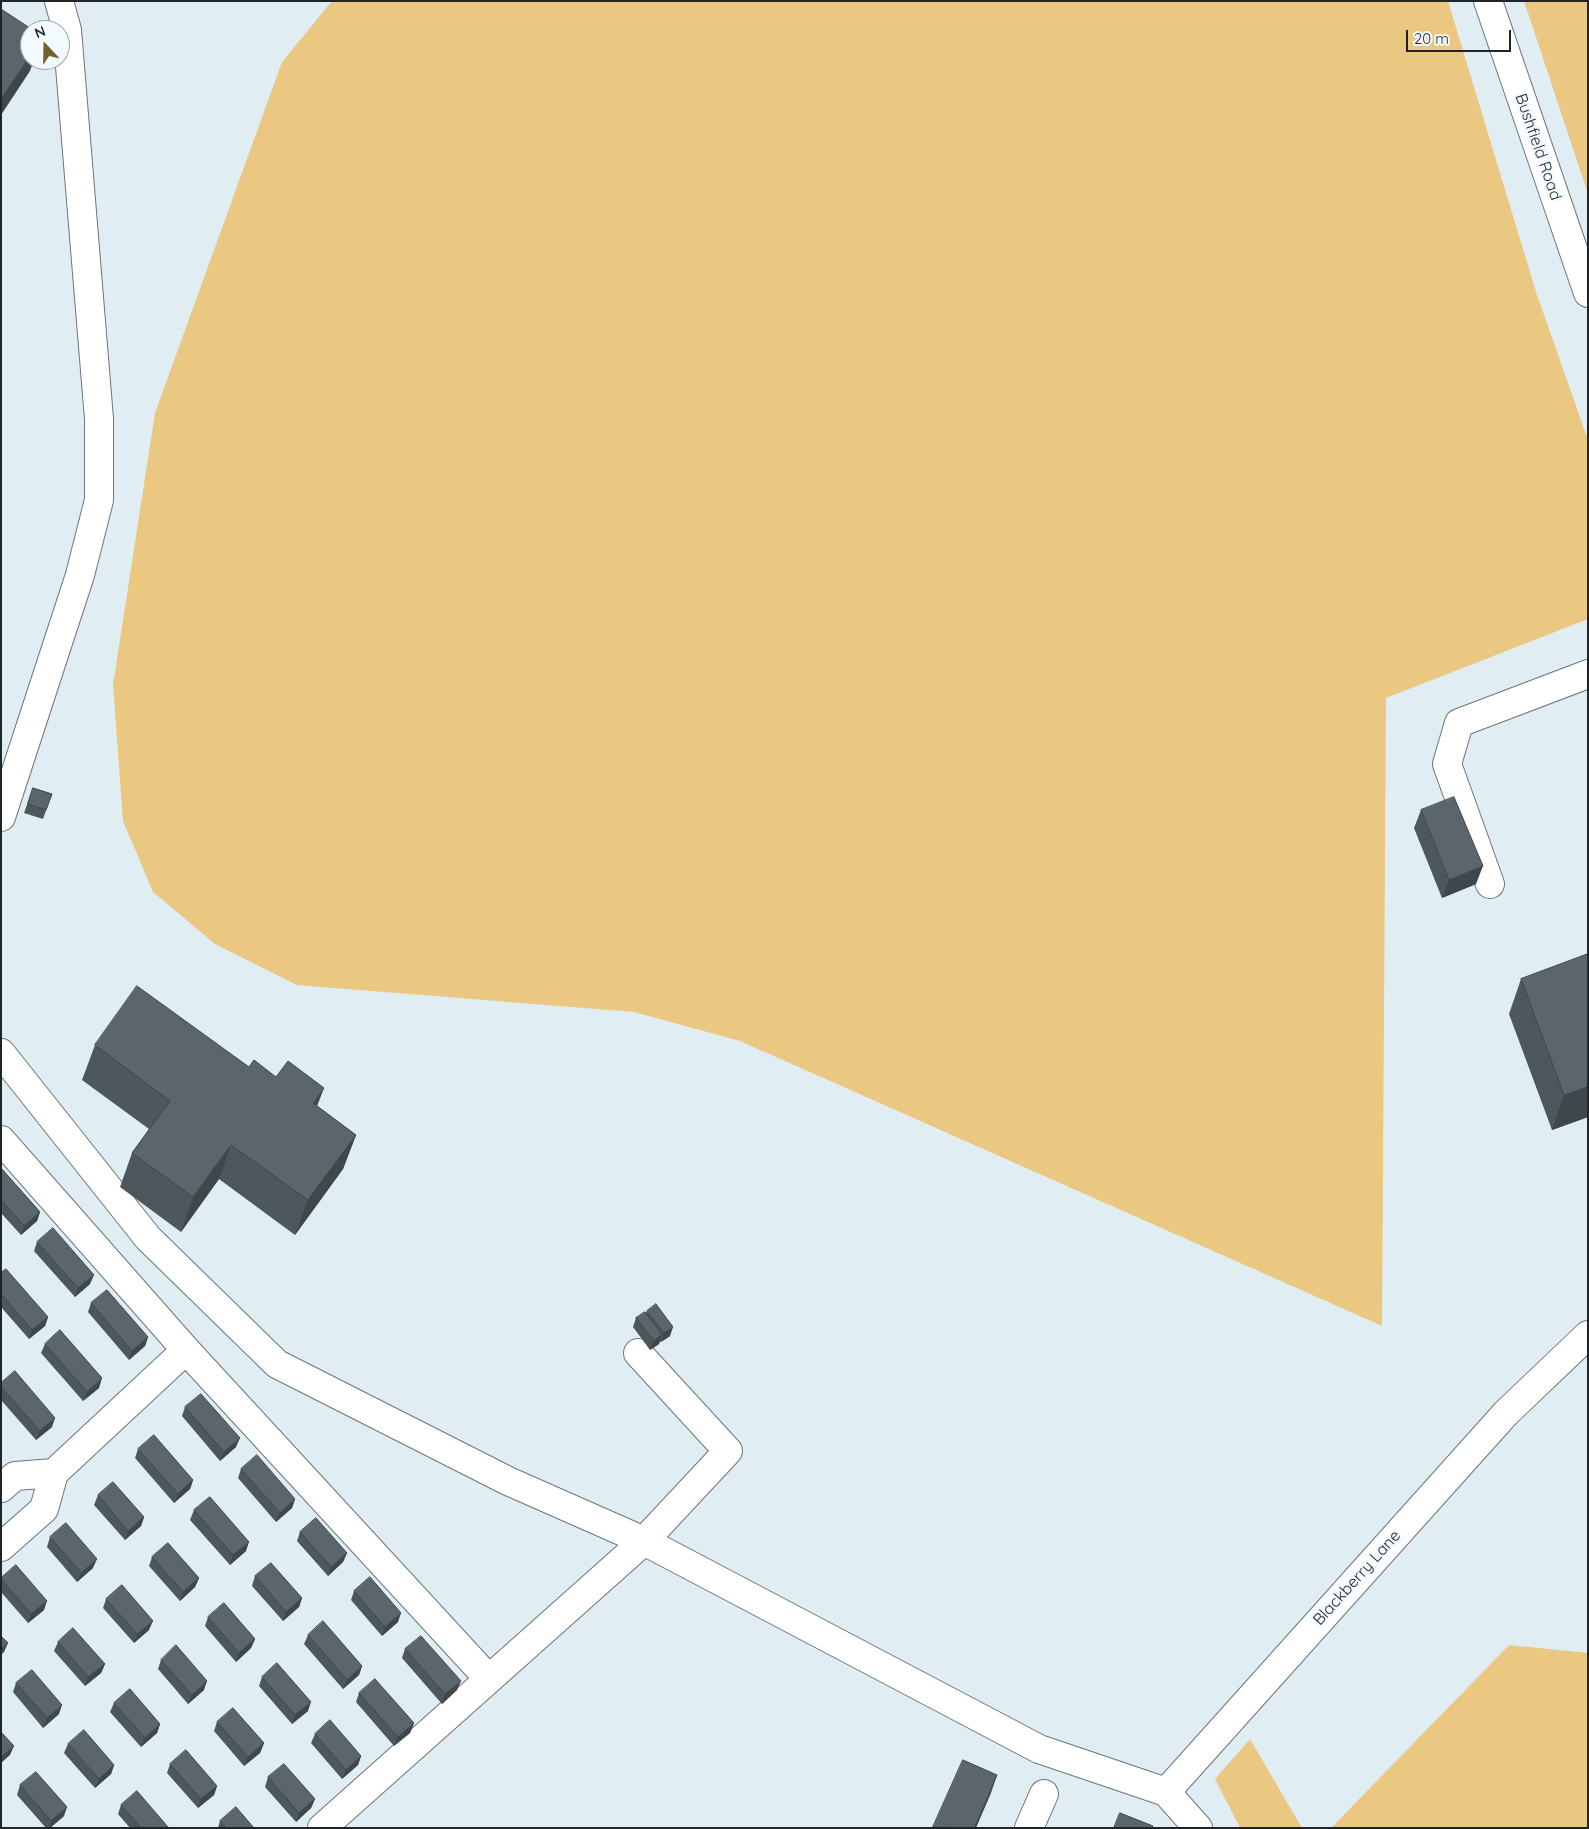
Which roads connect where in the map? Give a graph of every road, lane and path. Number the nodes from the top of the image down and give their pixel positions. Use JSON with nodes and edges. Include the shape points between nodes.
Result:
{"nodes":[{"id":1,"x":59,"y":1,"type":"edge"},
{"id":2,"x":1488,"y":1,"type":"edge"},
{"id":3,"x":1588,"y":293,"type":"edge"},
{"id":4,"x":1588,"y":674,"type":"edge"},
{"id":5,"x":1,"y":817,"type":"edge"},
{"id":6,"x":1490,"y":884,"type":"dead end"},
{"id":7,"x":1,"y":1053,"type":"edge"},
{"id":8,"x":1,"y":1140,"type":"edge"},
{"id":9,"x":1588,"y":1335,"type":"edge"},
{"id":10,"x":186,"y":1350,"type":"junction"},
{"id":11,"x":638,"y":1353,"type":"dead end"},
{"id":12,"x":54,"y":1473,"type":"junction"},
{"id":13,"x":1,"y":1488,"type":"edge"},
{"id":14,"x":644,"y":1541,"type":"junction"},
{"id":15,"x":1,"y":1547,"type":"edge"},
{"id":16,"x":488,"y":1678,"type":"junction"},
{"id":17,"x":1166,"y":1792,"type":"junction"},
{"id":18,"x":1044,"y":1794,"type":"dead end"},
{"id":19,"x":322,"y":1828,"type":"edge"},
{"id":20,"x":1029,"y":1828,"type":"edge"},
{"id":21,"x":1198,"y":1828,"type":"edge"}],
"edges":[{"from":1,"to":5,"type":"street","via":[[67,30],[99,419],[99,500],[80,575]]},
{"from":2,"to":3,"type":"street","name":"Bushfield Road"},
{"from":4,"to":6,"type":"street","via":[[1459,723],[1447,764]]},
{"from":7,"to":14,"type":"street","via":[[148,1238],[277,1364],[508,1481]]},
{"from":8,"to":10,"type":"street"},
{"from":9,"to":17,"type":"street","name":"Blackberry Lane","via":[[1506,1413]]},
{"from":10,"to":12,"type":"street"},
{"from":10,"to":16,"type":"street"},
{"from":11,"to":14,"type":"street","via":[[728,1451]]},
{"from":12,"to":13,"type":"street","via":[[15,1476]]},
{"from":12,"to":15,"type":"street","via":[[44,1509]]},
{"from":14,"to":16,"type":"street"},
{"from":14,"to":17,"type":"street","via":[[1039,1749]]},
{"from":16,"to":19,"type":"street"},
{"from":17,"to":21,"type":"street"},
{"from":18,"to":20,"type":"street"}]}
